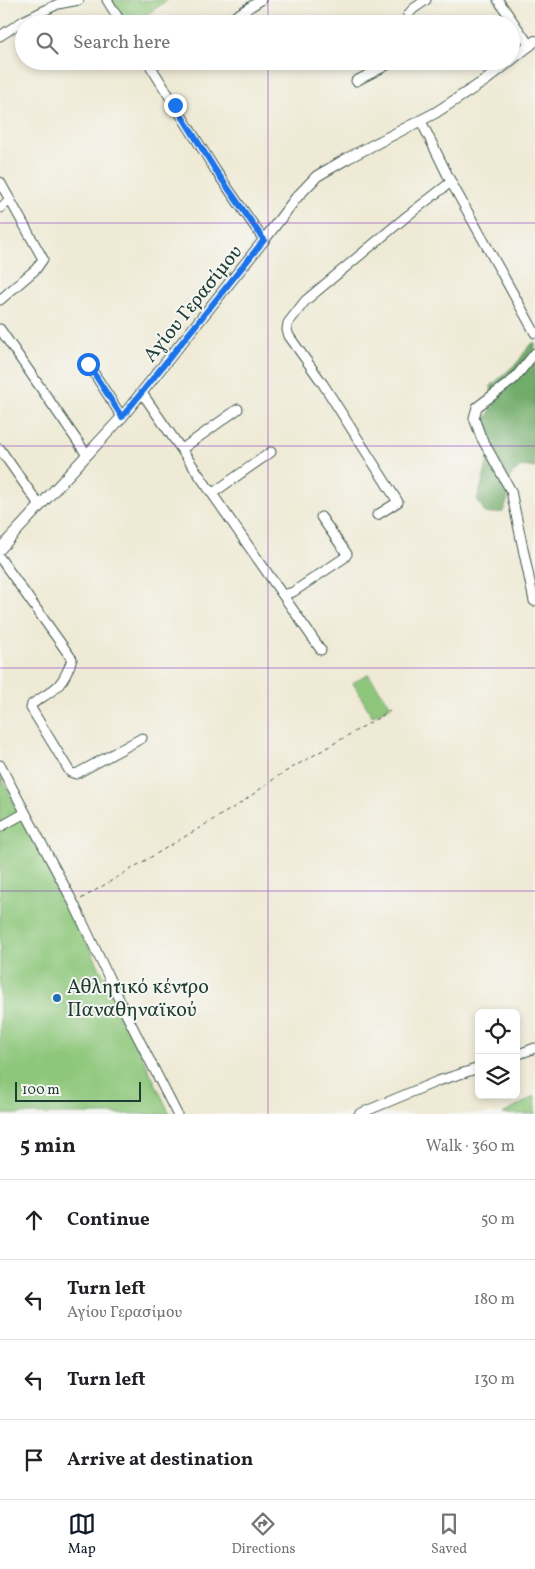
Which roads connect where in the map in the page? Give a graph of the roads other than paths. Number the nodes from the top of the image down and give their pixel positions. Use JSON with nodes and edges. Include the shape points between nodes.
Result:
{"nodes":[{"id":1,"x":79,"y":0,"type":"edge"},
{"id":2,"x":107,"y":0,"type":"edge"},
{"id":3,"x":262,"y":0,"type":"edge"},
{"id":4,"x":426,"y":0,"type":"edge"},
{"id":5,"x":498,"y":0,"type":"edge"},
{"id":6,"x":57,"y":2,"type":"edge"},
{"id":7,"x":34,"y":15,"type":"edge"},
{"id":8,"x":116,"y":15,"type":"edge"},
{"id":9,"x":238,"y":15,"type":"edge"},
{"id":10,"x":408,"y":15,"type":"edge"},
{"id":11,"x":510,"y":15,"type":"edge"},
{"id":12,"x":15,"y":26,"type":"edge"},
{"id":13,"x":520,"y":28,"type":"edge"},
{"id":14,"x":0,"y":36,"type":"edge"},
{"id":15,"x":532,"y":43,"type":"edge"},
{"id":16,"x":520,"y":53,"type":"edge"},
{"id":17,"x":153,"y":70,"type":"edge"},
{"id":18,"x":377,"y":70,"type":"edge"},
{"id":19,"x":499,"y":70,"type":"edge"},
{"id":20,"x":356,"y":81,"type":"dead end"},
{"id":21,"x":422,"y":121,"type":"junction"},
{"id":22,"x":0,"y":182,"type":"edge"},
{"id":23,"x":451,"y":182,"type":"junction"},
{"id":24,"x":10,"y":200,"type":"junction"},
{"id":25,"x":0,"y":208,"type":"edge"},
{"id":26,"x":264,"y":240,"type":"junction"},
{"id":27,"x":0,"y":300,"type":"edge"},
{"id":28,"x":0,"y":329,"type":"edge"},
{"id":29,"x":535,"y":333,"type":"edge"},
{"id":30,"x":535,"y":353,"type":"edge"},
{"id":31,"x":88,"y":364,"type":"dead end"},
{"id":32,"x":142,"y":393,"type":"junction"},
{"id":33,"x":238,"y":409,"type":"dead end"},
{"id":34,"x":122,"y":417,"type":"junction"},
{"id":35,"x":0,"y":449,"type":"edge"},
{"id":36,"x":182,"y":449,"type":"junction"},
{"id":37,"x":272,"y":452,"type":"dead end"},
{"id":38,"x":87,"y":455,"type":"junction"},
{"id":39,"x":213,"y":494,"type":"junction"},
{"id":40,"x":40,"y":506,"type":"junction"},
{"id":41,"x":377,"y":515,"type":"dead end"},
{"id":42,"x":321,"y":517,"type":"dead end"},
{"id":43,"x":0,"y":549,"type":"edge"},
{"id":44,"x":0,"y":558,"type":"edge"},
{"id":45,"x":283,"y":595,"type":"junction"},
{"id":46,"x":534,"y":601,"type":"edge"},
{"id":47,"x":321,"y":650,"type":"dead end"},
{"id":48,"x":142,"y":738,"type":"dead end"},
{"id":49,"x":0,"y":765,"type":"edge"},
{"id":50,"x":25,"y":813,"type":"junction"},
{"id":51,"x":0,"y":827,"type":"edge"},
{"id":52,"x":535,"y":1048,"type":"edge"},
{"id":53,"x":519,"y":1054,"type":"edge"},
{"id":54,"x":475,"y":1069,"type":"edge"},
{"id":55,"x":177,"y":1114,"type":"edge"},
{"id":56,"x":359,"y":1114,"type":"edge"}],
"edges":[{"from":1,"to":6,"type":"street"},
{"from":2,"to":8,"type":"street"},
{"from":3,"to":9,"type":"street"},
{"from":4,"to":10,"type":"street"},
{"from":5,"to":11,"type":"street"},
{"from":6,"to":7,"type":"street"},
{"from":12,"to":14,"type":"street"},
{"from":13,"to":15,"type":"street"},
{"from":15,"to":16,"type":"street","name":"Αγίου Γερασίμου"},
{"from":17,"to":26,"type":"street"},
{"from":18,"to":20,"type":"street"},
{"from":19,"to":21,"type":"street","name":"Αγίου Γερασίμου"},
{"from":21,"to":23,"type":"street"},
{"from":21,"to":26,"type":"street","name":"Αγίου Γερασίμου","via":[[318,176],[296,198]]},
{"from":22,"to":24,"type":"street"},
{"from":23,"to":29,"type":"street"},
{"from":23,"to":41,"type":"street","via":[[305,301],[288,323],[289,336],[398,502]]},
{"from":24,"to":25,"type":"street"},
{"from":24,"to":27,"type":"street","via":[[43,259]]},
{"from":26,"to":32,"type":"street","name":"Αγίου Γερασίμου"},
{"from":28,"to":38,"type":"street"},
{"from":30,"to":46,"type":"street","via":[[514,379],[477,407],[474,418],[511,491]]},
{"from":31,"to":34,"type":"street"},
{"from":32,"to":34,"type":"street","name":"Αγίου Γερασίμου"},
{"from":32,"to":36,"type":"street"},
{"from":33,"to":36,"type":"street"},
{"from":34,"to":38,"type":"street","name":"Αγίου Γερασίμου"},
{"from":35,"to":40,"type":"street"},
{"from":36,"to":39,"type":"street"},
{"from":37,"to":39,"type":"street"},
{"from":38,"to":40,"type":"street","name":"Αγίου Γερασίμου"},
{"from":39,"to":45,"type":"street"},
{"from":40,"to":43,"type":"street","name":"Αγίου Γερασίμου"},
{"from":42,"to":45,"type":"street","via":[[347,554],[293,592]]},
{"from":44,"to":48,"type":"street","via":[[72,659],[66,677],[31,708],[70,772],[76,774]]},
{"from":45,"to":47,"type":"street"},
{"from":49,"to":50,"type":"street"},
{"from":50,"to":51,"type":"street"},
{"from":50,"to":55,"type":"street","via":[[74,904]]},
{"from":52,"to":53,"type":"street"},
{"from":54,"to":56,"type":"street"}]}
